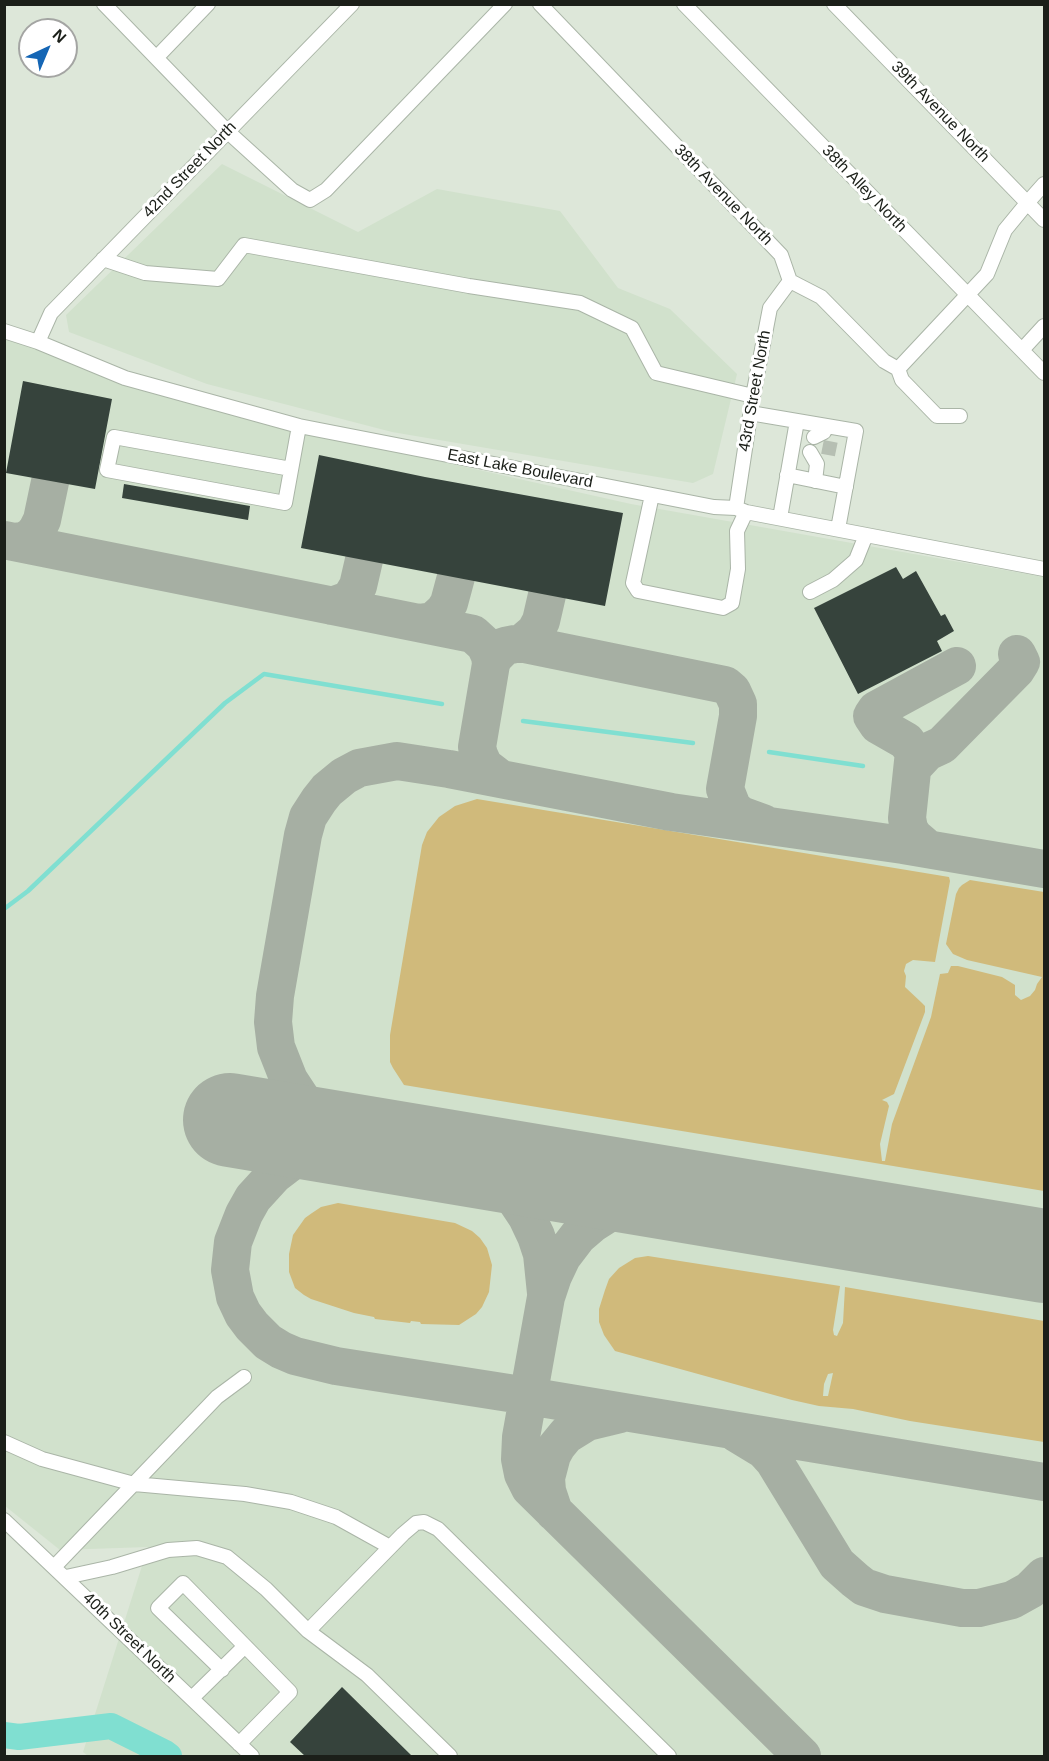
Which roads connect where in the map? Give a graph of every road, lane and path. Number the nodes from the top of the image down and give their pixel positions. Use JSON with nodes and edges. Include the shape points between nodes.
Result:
{"nodes":[{"id":1,"x":104,"y":4,"type":"edge"},
{"id":2,"x":208,"y":4,"type":"edge"},
{"id":3,"x":352,"y":4,"type":"edge"},
{"id":4,"x":506,"y":4,"type":"edge"},
{"id":5,"x":540,"y":4,"type":"edge"},
{"id":6,"x":684,"y":4,"type":"edge"},
{"id":7,"x":834,"y":4,"type":"edge"},
{"id":8,"x":157,"y":57,"type":"junction"},
{"id":9,"x":227,"y":131,"type":"junction"},
{"id":10,"x":1044,"y":184,"type":"edge"},
{"id":11,"x":1028,"y":201,"type":"junction"},
{"id":12,"x":1044,"y":220,"type":"edge"},
{"id":13,"x":104,"y":259,"type":"junction"},
{"id":14,"x":790,"y":281,"type":"junction"},
{"id":15,"x":968,"y":295,"type":"junction"},
{"id":16,"x":1044,"y":326,"type":"edge"},
{"id":17,"x":4,"y":331,"type":"edge"},
{"id":18,"x":38,"y":342,"type":"junction"},
{"id":19,"x":1022,"y":350,"type":"junction"},
{"id":20,"x":898,"y":369,"type":"junction"},
{"id":21,"x":1044,"y":373,"type":"edge"},
{"id":22,"x":753,"y":396,"type":"junction"},
{"id":23,"x":750,"y":413,"type":"junction"},
{"id":24,"x":960,"y":416,"type":"dead end"},
{"id":25,"x":797,"y":421,"type":"junction"},
{"id":26,"x":299,"y":426,"type":"junction"},
{"id":27,"x":819,"y":456,"type":"tunnel mouth"},
{"id":28,"x":291,"y":469,"type":"junction"},
{"id":29,"x":786,"y":475,"type":"junction"},
{"id":30,"x":815,"y":481,"type":"junction"},
{"id":31,"x":846,"y":487,"type":"junction"},
{"id":32,"x":652,"y":495,"type":"junction"},
{"id":33,"x":740,"y":510,"type":"junction"},
{"id":34,"x":780,"y":518,"type":"junction"},
{"id":35,"x":838,"y":529,"type":"junction"},
{"id":36,"x":866,"y":535,"type":"junction"},
{"id":37,"x":1044,"y":569,"type":"edge"},
{"id":38,"x":810,"y":592,"type":"dead end"},
{"id":39,"x":244,"y":1377,"type":"dead end"},
{"id":40,"x":4,"y":1442,"type":"edge"},
{"id":41,"x":134,"y":1484,"type":"junction"},
{"id":42,"x":4,"y":1520,"type":"edge"},
{"id":43,"x":390,"y":1547,"type":"junction"},
{"id":44,"x":55,"y":1566,"type":"junction"},
{"id":45,"x":66,"y":1577,"type":"junction"},
{"id":46,"x":308,"y":1631,"type":"junction"},
{"id":47,"x":244,"y":1646,"type":"junction"},
{"id":48,"x":222,"y":1670,"type":"junction"},
{"id":49,"x":192,"y":1698,"type":"junction"},
{"id":50,"x":239,"y":1744,"type":"junction"},
{"id":51,"x":252,"y":1756,"type":"edge"},
{"id":52,"x":450,"y":1756,"type":"edge"},
{"id":53,"x":669,"y":1756,"type":"edge"}],
"edges":[{"from":1,"to":8,"type":"street"},
{"from":2,"to":8,"type":"street"},
{"from":3,"to":9,"type":"street","name":"42nd Street North"},
{"from":4,"to":9,"type":"street","via":[[326,190],[310,200],[292,190]]},
{"from":5,"to":14,"type":"street","name":"38th Avenue North","via":[[781,255]]},
{"from":6,"to":15,"type":"street","name":"38th Alley North"},
{"from":7,"to":11,"type":"street","name":"39th Avenue North"},
{"from":8,"to":9,"type":"street"},
{"from":9,"to":13,"type":"street","name":"42nd Street North"},
{"from":10,"to":11,"type":"street"},
{"from":11,"to":12,"type":"street","name":"39th Avenue North"},
{"from":11,"to":15,"type":"street","via":[[1005,230],[987,274]]},
{"from":13,"to":18,"type":"street","name":"42nd Street North","via":[[51,313]]},
{"from":13,"to":22,"type":"street","via":[[145,273],[219,279],[244,245],[580,303],[632,328],[656,373]]},
{"from":14,"to":20,"type":"street","via":[[821,297],[884,361]]},
{"from":14,"to":22,"type":"street","name":"43rd Street North","via":[[770,308]]},
{"from":15,"to":19,"type":"street","name":"38th Alley North"},
{"from":15,"to":20,"type":"street"},
{"from":16,"to":19,"type":"street"},
{"from":17,"to":18,"type":"street","name":"East Lake Boulevard"},
{"from":18,"to":26,"type":"street","name":"East Lake Boulevard","via":[[125,378]]},
{"from":19,"to":21,"type":"street","name":"38th Alley North"},
{"from":20,"to":24,"type":"street","via":[[902,380],[937,416]]},
{"from":22,"to":23,"type":"street","name":"43rd Street North"},
{"from":23,"to":25,"type":"street"},
{"from":23,"to":33,"type":"street","name":"43rd Street North"},
{"from":25,"to":29,"type":"street"},
{"from":25,"to":31,"type":"street","via":[[823,435],[856,431]]},
{"from":26,"to":28,"type":"street"},
{"from":26,"to":32,"type":"street","name":"East Lake Boulevard"},
{"from":27,"to":30,"type":"street"},
{"from":28,"to":28,"type":"street","via":[[285,503],[107,470],[114,436]]},
{"from":29,"to":30,"type":"street"},
{"from":29,"to":34,"type":"street"},
{"from":30,"to":31,"type":"street"},
{"from":31,"to":35,"type":"street"},
{"from":32,"to":33,"type":"street","name":"East Lake Boulevard"},
{"from":32,"to":33,"type":"street","name":"43rd Street North","via":[[633,583],[638,591],[723,608],[732,603],[738,569]]},
{"from":33,"to":34,"type":"street","name":"East Lake Boulevard"},
{"from":34,"to":35,"type":"street","name":"East Lake Boulevard"},
{"from":35,"to":36,"type":"street","name":"East Lake Boulevard"},
{"from":36,"to":37,"type":"street","name":"East Lake Boulevard"},
{"from":36,"to":38,"type":"street","via":[[856,560],[833,580]]},
{"from":39,"to":41,"type":"street","via":[[217,1397]]},
{"from":40,"to":41,"type":"street","via":[[42,1459]]},
{"from":41,"to":43,"type":"street","via":[[291,1502],[336,1517]]},
{"from":41,"to":44,"type":"street"},
{"from":42,"to":44,"type":"street","name":"40th Street North"},
{"from":43,"to":46,"type":"street"},
{"from":43,"to":53,"type":"street","via":[[416,1523],[424,1522],[438,1529]]},
{"from":44,"to":45,"type":"street","name":"40th Street North"},
{"from":45,"to":46,"type":"street","via":[[168,1550],[197,1548],[227,1557],[266,1588]]},
{"from":45,"to":49,"type":"street","name":"40th Street North"},
{"from":46,"to":52,"type":"street","via":[[367,1674]]},
{"from":47,"to":48,"type":"street"},
{"from":47,"to":48,"type":"street","via":[[183,1583],[158,1608]]},
{"from":47,"to":50,"type":"street","via":[[290,1692]]},
{"from":48,"to":49,"type":"street"},
{"from":49,"to":50,"type":"street","name":"40th Street North"},
{"from":50,"to":51,"type":"street","name":"40th Street North"}]}
